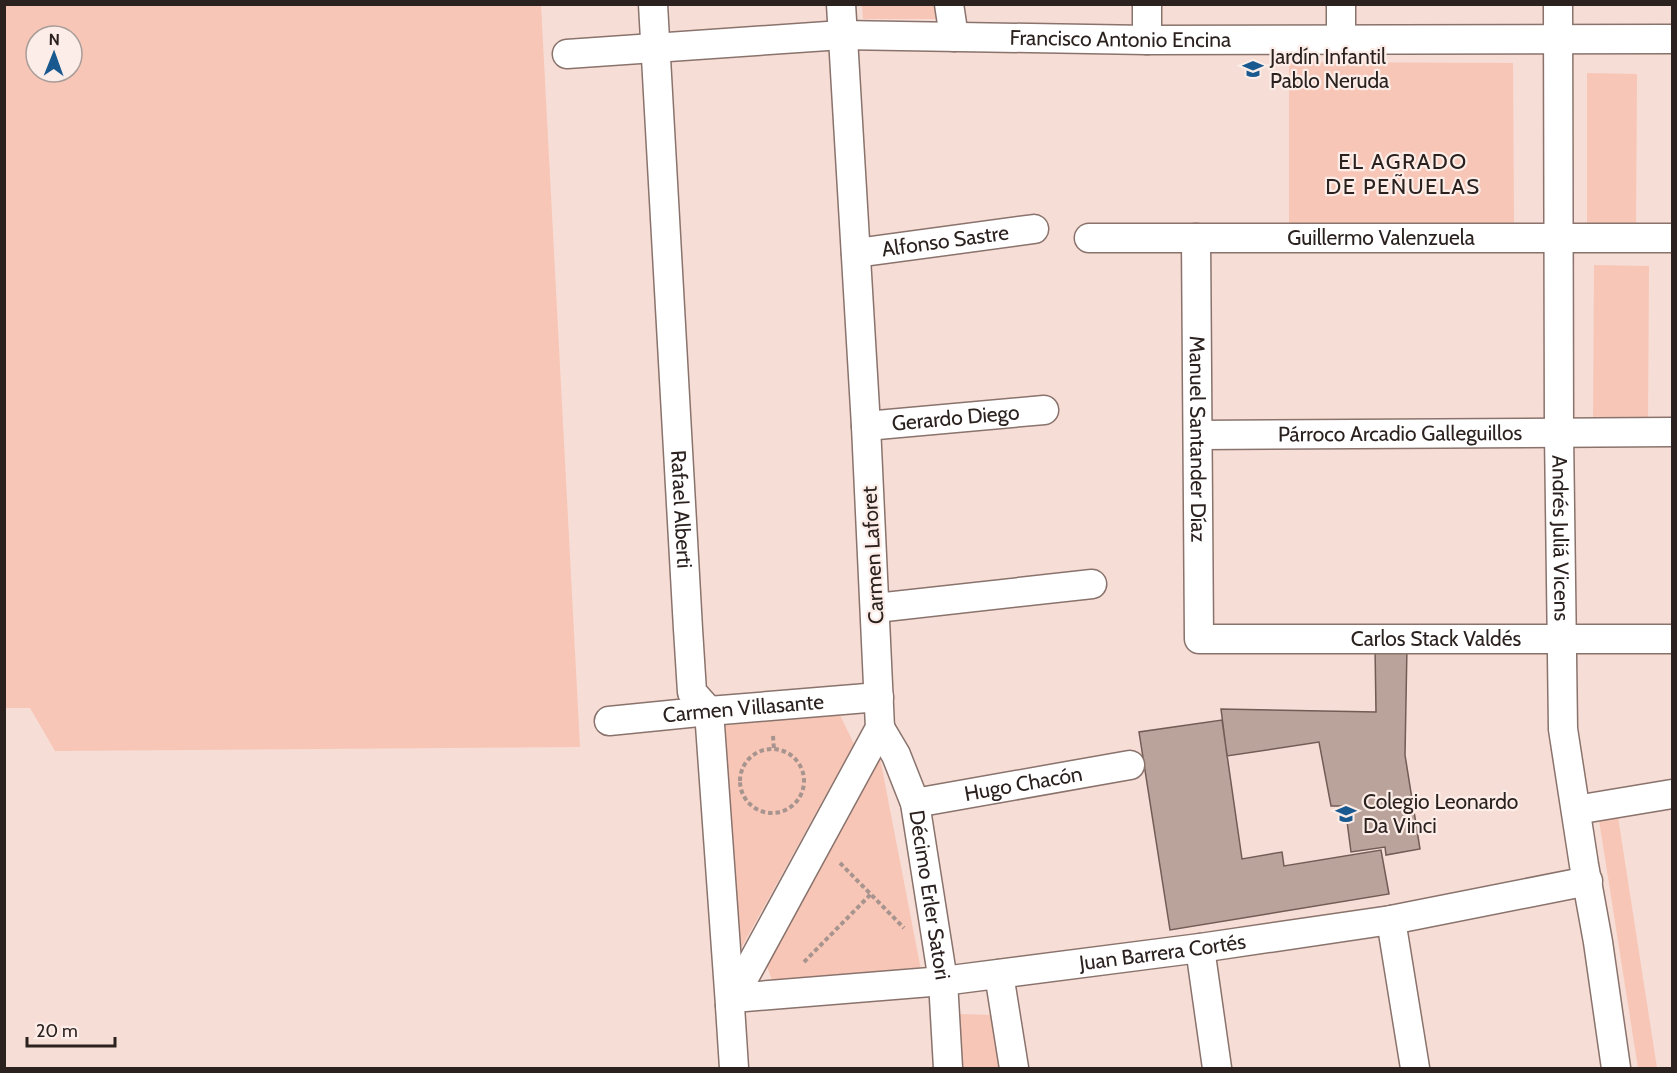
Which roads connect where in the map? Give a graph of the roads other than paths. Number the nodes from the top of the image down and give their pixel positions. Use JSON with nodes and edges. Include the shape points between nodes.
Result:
{"nodes":[{"id":1,"x":653,"y":4,"type":"edge"},
{"id":2,"x":841,"y":4,"type":"edge"},
{"id":3,"x":949,"y":4,"type":"edge"},
{"id":4,"x":1147,"y":4,"type":"edge"},
{"id":5,"x":1341,"y":4,"type":"edge"},
{"id":6,"x":1558,"y":4,"type":"edge"},
{"id":7,"x":842,"y":35,"type":"junction"},
{"id":8,"x":954,"y":37,"type":"junction"},
{"id":9,"x":1558,"y":39,"type":"junction"},
{"id":10,"x":1672,"y":39,"type":"edge"},
{"id":11,"x":1148,"y":40,"type":"junction"},
{"id":12,"x":1341,"y":40,"type":"junction"},
{"id":13,"x":656,"y":48,"type":"junction"},
{"id":14,"x":567,"y":54,"type":"dead end"},
{"id":15,"x":1034,"y":229,"type":"dead end"},
{"id":16,"x":1089,"y":238,"type":"dead end"},
{"id":17,"x":1196,"y":238,"type":"junction"},
{"id":18,"x":1558,"y":238,"type":"junction"},
{"id":19,"x":1672,"y":238,"type":"edge"},
{"id":20,"x":856,"y":253,"type":"junction"},
{"id":21,"x":1044,"y":410,"type":"dead end"},
{"id":22,"x":866,"y":426,"type":"junction"},
{"id":23,"x":1672,"y":432,"type":"edge"},
{"id":24,"x":1558,"y":433,"type":"junction"},
{"id":25,"x":1199,"y":435,"type":"junction"},
{"id":26,"x":1092,"y":584,"type":"dead end"},
{"id":27,"x":876,"y":608,"type":"junction"},
{"id":28,"x":1199,"y":639,"type":"joint"},
{"id":29,"x":1563,"y":639,"type":"junction"},
{"id":30,"x":1672,"y":639,"type":"edge"},
{"id":31,"x":879,"y":697,"type":"junction"},
{"id":32,"x":709,"y":711,"type":"junction"},
{"id":33,"x":609,"y":721,"type":"dead end"},
{"id":34,"x":880,"y":728,"type":"junction"},
{"id":35,"x":1130,"y":765,"type":"dead end"},
{"id":36,"x":1672,"y":794,"type":"edge"},
{"id":37,"x":915,"y":803,"type":"junction"},
{"id":38,"x":1576,"y":810,"type":"junction"},
{"id":39,"x":1588,"y":881,"type":"junction"},
{"id":40,"x":1391,"y":920,"type":"junction"},
{"id":41,"x":1200,"y":948,"type":"junction"},
{"id":42,"x":941,"y":972,"type":"junction"},
{"id":43,"x":999,"y":974,"type":"junction"},
{"id":44,"x":731,"y":1002,"type":"junction"},
{"id":45,"x":734,"y":1068,"type":"edge"},
{"id":46,"x":948,"y":1068,"type":"edge"},
{"id":47,"x":1014,"y":1068,"type":"edge"},
{"id":48,"x":1218,"y":1068,"type":"edge"},
{"id":49,"x":1415,"y":1068,"type":"edge"},
{"id":50,"x":1616,"y":1068,"type":"edge"}],
"edges":[{"from":1,"to":13,"type":"street","name":"Rafael Alberti"},
{"from":2,"to":7,"type":"street","name":"Carmen Laforet"},
{"from":3,"to":8,"type":"street"},
{"from":4,"to":11,"type":"street"},
{"from":5,"to":12,"type":"street"},
{"from":6,"to":9,"type":"street","name":"Andrés Juliá Vicens"},
{"from":7,"to":8,"type":"street","name":"Francisco Antonio Encina"},
{"from":7,"to":13,"type":"street","name":"Francisco Antonio Encina"},
{"from":7,"to":20,"type":"street","name":"Carmen Laforet"},
{"from":8,"to":11,"type":"street","name":"Francisco Antonio Encina"},
{"from":9,"to":10,"type":"street","name":"Francisco Antonio Encina"},
{"from":9,"to":12,"type":"street","name":"Francisco Antonio Encina"},
{"from":9,"to":18,"type":"street","name":"Andrés Juliá Vicens"},
{"from":11,"to":12,"type":"street","name":"Francisco Antonio Encina"},
{"from":13,"to":14,"type":"street","name":"Francisco Antonio Encina"},
{"from":13,"to":32,"type":"street","name":"Rafael Alberti","via":[[692,682],[693,692]]},
{"from":15,"to":20,"type":"street","name":"Alfonso Sastre"},
{"from":16,"to":17,"type":"street","name":"Guillermo Valenzuela"},
{"from":17,"to":18,"type":"street","name":"Guillermo Valenzuela"},
{"from":17,"to":25,"type":"street","name":"Manuel Santander Díaz"},
{"from":18,"to":19,"type":"street","name":"Guillermo Valenzuela"},
{"from":18,"to":24,"type":"street","name":"Andrés Juliá Vicens"},
{"from":20,"to":22,"type":"street","name":"Carmen Laforet"},
{"from":21,"to":22,"type":"street","name":"Gerardo Diego"},
{"from":22,"to":27,"type":"street","name":"Carmen Laforet"},
{"from":23,"to":24,"type":"street","name":"Párroco Arcadio Galleguillos"},
{"from":24,"to":25,"type":"street","name":"Párroco Arcadio Galleguillos"},
{"from":24,"to":29,"type":"street","name":"Andrés Juliá Vicens"},
{"from":25,"to":28,"type":"street","name":"Manuel Santander Díaz"},
{"from":26,"to":27,"type":"street"},
{"from":27,"to":31,"type":"street","name":"Carmen Laforet"},
{"from":28,"to":29,"type":"street","name":"Carlos Stack Valdés"},
{"from":29,"to":30,"type":"street","name":"Carlos Stack Valdés"},
{"from":29,"to":38,"type":"street","name":"Andrés Juliá Vicens","via":[[1563,729]]},
{"from":31,"to":32,"type":"street","name":"Carmen Villasante"},
{"from":31,"to":34,"type":"street","name":"Carmen Laforet"},
{"from":32,"to":33,"type":"street","name":"Carmen Villasante"},
{"from":32,"to":44,"type":"street"},
{"from":34,"to":37,"type":"street","name":"Décimo Erler Satori","via":[[896,755]]},
{"from":34,"to":44,"type":"street"},
{"from":35,"to":37,"type":"street","name":"Hugo Chacón"},
{"from":36,"to":38,"type":"street"},
{"from":37,"to":42,"type":"street","name":"Décimo Erler Satori"},
{"from":38,"to":39,"type":"street","name":"Andrés Juliá Vicens"},
{"from":39,"to":40,"type":"street","name":"Juan Barrera Cortés"},
{"from":39,"to":50,"type":"street","name":"Andrés Juliá Vicens"},
{"from":40,"to":41,"type":"street","name":"Juan Barrera Cortés"},
{"from":40,"to":49,"type":"street"},
{"from":41,"to":43,"type":"street","name":"Juan Barrera Cortés"},
{"from":41,"to":48,"type":"street"},
{"from":42,"to":43,"type":"street","name":"Juan Barrera Cortés"},
{"from":42,"to":44,"type":"street","name":"Juan Barrera Cortés"},
{"from":42,"to":46,"type":"street","name":"Décimo Erler Satori"},
{"from":43,"to":47,"type":"street"},
{"from":44,"to":45,"type":"street"}]}
